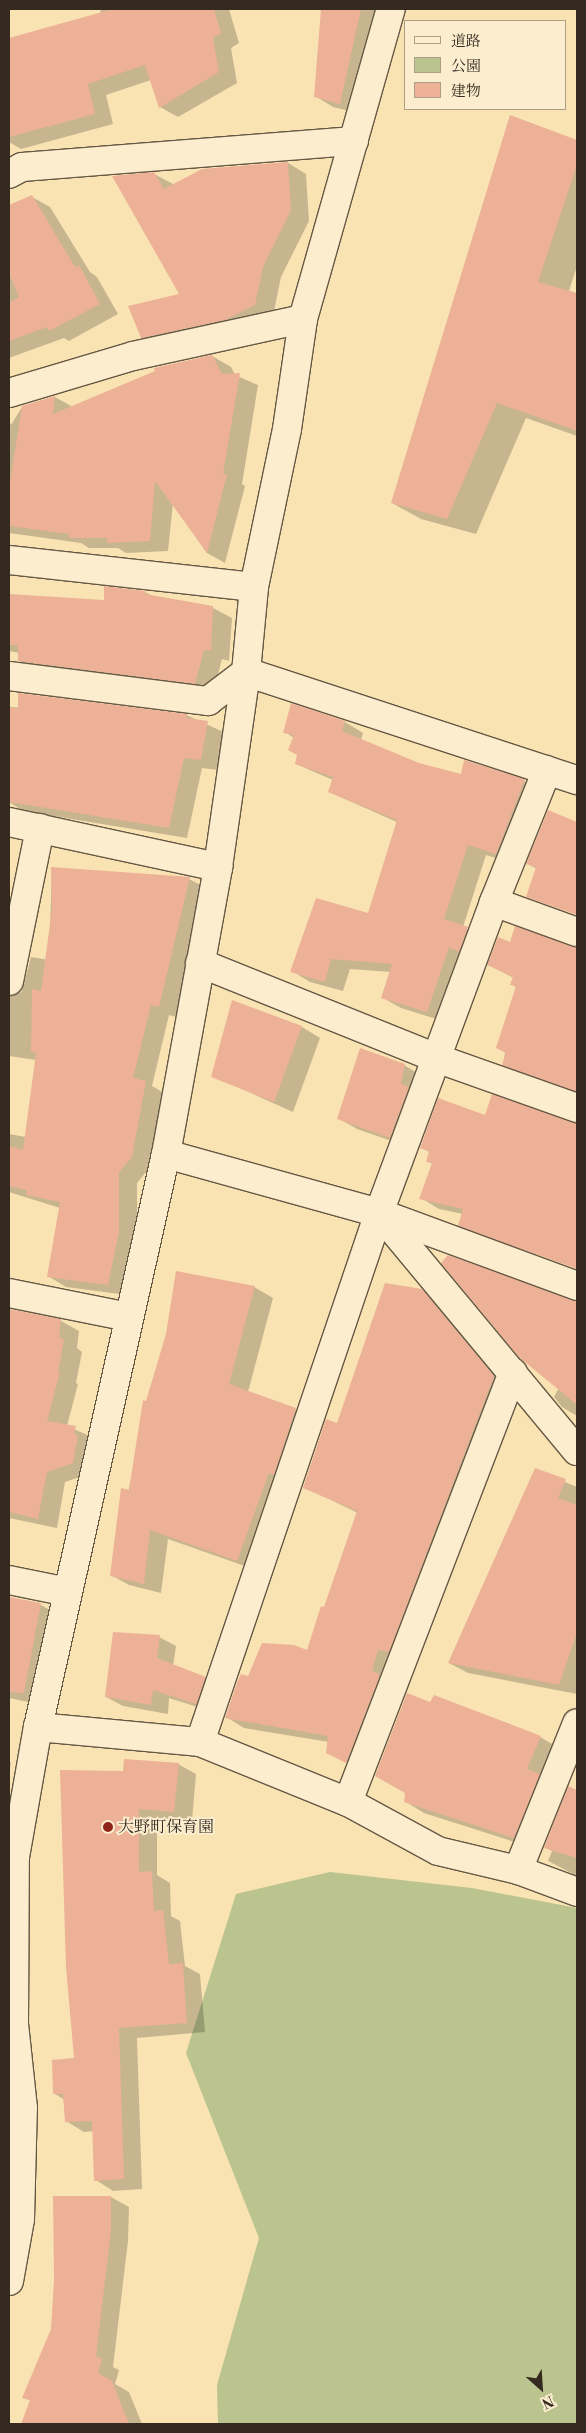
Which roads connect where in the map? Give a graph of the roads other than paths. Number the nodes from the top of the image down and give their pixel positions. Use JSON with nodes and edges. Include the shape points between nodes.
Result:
{"nodes":[{"id":1,"x":391,"y":9,"type":"edge"},
{"id":2,"x":354,"y":141,"type":"junction"},
{"id":3,"x":9,"y":174,"type":"edge"},
{"id":4,"x":303,"y":319,"type":"junction"},
{"id":5,"x":9,"y":393,"type":"edge"},
{"id":6,"x":9,"y":560,"type":"edge"},
{"id":7,"x":254,"y":587,"type":"junction"},
{"id":8,"x":246,"y":672,"type":"junction"},
{"id":9,"x":9,"y":676,"type":"edge"},
{"id":10,"x":547,"y":770,"type":"junction"},
{"id":11,"x":577,"y":780,"type":"edge"},
{"id":12,"x":9,"y":822,"type":"edge"},
{"id":13,"x":40,"y":828,"type":"junction"},
{"id":14,"x":218,"y":867,"type":"junction"},
{"id":15,"x":494,"y":902,"type":"junction"},
{"id":16,"x":577,"y":932,"type":"edge"},
{"id":17,"x":200,"y":963,"type":"junction"},
{"id":18,"x":9,"y":981,"type":"edge"},
{"id":19,"x":436,"y":1058,"type":"junction"},
{"id":20,"x":577,"y":1108,"type":"edge"},
{"id":21,"x":166,"y":1154,"type":"junction"},
{"id":22,"x":379,"y":1213,"type":"junction"},
{"id":23,"x":577,"y":1286,"type":"edge"},
{"id":24,"x":9,"y":1292,"type":"edge"},
{"id":25,"x":129,"y":1317,"type":"junction"},
{"id":26,"x":513,"y":1373,"type":"junction"},
{"id":27,"x":577,"y":1451,"type":"edge"},
{"id":28,"x":9,"y":1580,"type":"edge"},
{"id":29,"x":68,"y":1592,"type":"junction"},
{"id":30,"x":577,"y":1723,"type":"edge"},
{"id":31,"x":38,"y":1727,"type":"junction"},
{"id":32,"x":200,"y":1742,"type":"junction"},
{"id":33,"x":348,"y":1802,"type":"junction"},
{"id":34,"x":518,"y":1870,"type":"junction"},
{"id":35,"x":577,"y":1892,"type":"edge"},
{"id":36,"x":11,"y":2020,"type":"edge"},
{"id":37,"x":9,"y":2282,"type":"edge"}],
"edges":[{"from":1,"to":2,"type":"street"},
{"from":2,"to":3,"type":"street","via":[[22,167]]},
{"from":2,"to":4,"type":"street"},
{"from":4,"to":5,"type":"street","via":[[133,356]]},
{"from":4,"to":7,"type":"street","via":[[287,429]]},
{"from":6,"to":7,"type":"street"},
{"from":7,"to":8,"type":"street"},
{"from":8,"to":9,"type":"street","via":[[208,701]]},
{"from":8,"to":10,"type":"street"},
{"from":8,"to":14,"type":"street"},
{"from":10,"to":11,"type":"street"},
{"from":10,"to":15,"type":"street"},
{"from":12,"to":13,"type":"street"},
{"from":13,"to":14,"type":"street"},
{"from":13,"to":18,"type":"street"},
{"from":14,"to":17,"type":"street"},
{"from":15,"to":16,"type":"street"},
{"from":15,"to":19,"type":"street"},
{"from":17,"to":19,"type":"street"},
{"from":17,"to":21,"type":"street"},
{"from":19,"to":20,"type":"street"},
{"from":19,"to":22,"type":"street"},
{"from":21,"to":22,"type":"street"},
{"from":21,"to":25,"type":"street"},
{"from":22,"to":23,"type":"street"},
{"from":22,"to":26,"type":"street"},
{"from":22,"to":32,"type":"street"},
{"from":24,"to":25,"type":"street"},
{"from":25,"to":29,"type":"street"},
{"from":26,"to":27,"type":"street"},
{"from":26,"to":33,"type":"street"},
{"from":28,"to":29,"type":"street"},
{"from":29,"to":31,"type":"street"},
{"from":30,"to":34,"type":"street"},
{"from":31,"to":32,"type":"street"},
{"from":31,"to":36,"type":"street","via":[[15,1857]]},
{"from":32,"to":33,"type":"street"},
{"from":33,"to":34,"type":"street","via":[[438,1851]]},
{"from":34,"to":35,"type":"street"},
{"from":36,"to":37,"type":"street","via":[[23,2108],[20,2219]]}]}
